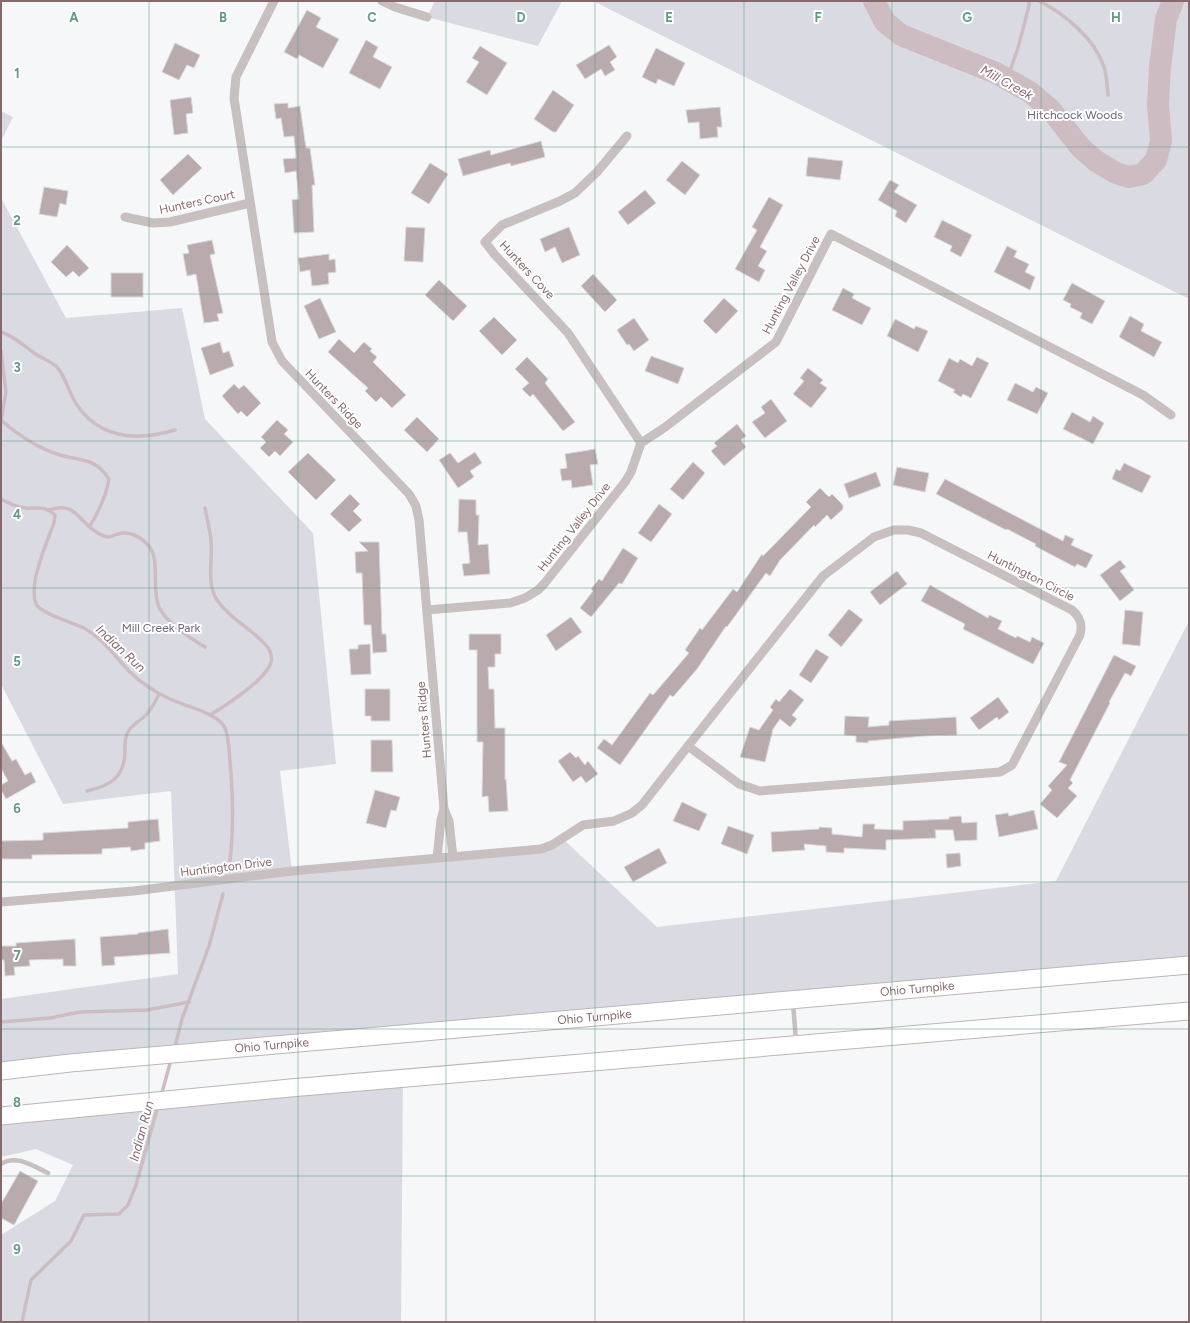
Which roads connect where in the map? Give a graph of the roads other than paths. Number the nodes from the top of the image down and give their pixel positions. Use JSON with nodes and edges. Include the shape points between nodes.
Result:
{"nodes":[{"id":1,"x":274,"y":1,"type":"edge"},
{"id":2,"x":382,"y":1,"type":"edge"},
{"id":3,"x":427,"y":17,"type":"dead end"},
{"id":4,"x":627,"y":136,"type":"dead end"},
{"id":5,"x":250,"y":204,"type":"junction"},
{"id":6,"x":125,"y":217,"type":"dead end"},
{"id":7,"x":1171,"y":415,"type":"dead end"},
{"id":8,"x":641,"y":443,"type":"junction"},
{"id":9,"x":427,"y":610,"type":"junction"},
{"id":10,"x":688,"y":746,"type":"junction"},
{"id":11,"x":444,"y":809,"type":"junction"},
{"id":12,"x":453,"y":857,"type":"junction"},
{"id":13,"x":437,"y":858,"type":"junction"},
{"id":14,"x":1,"y":902,"type":"edge"},
{"id":15,"x":1189,"y":965,"type":"edge"},
{"id":16,"x":793,"y":999,"type":"junction"},
{"id":17,"x":1189,"y":1011,"type":"edge"},
{"id":18,"x":796,"y":1044,"type":"junction"},
{"id":19,"x":1,"y":1071,"type":"edge"},
{"id":20,"x":1,"y":1116,"type":"edge"},
{"id":21,"x":1,"y":1164,"type":"edge"},
{"id":22,"x":48,"y":1172,"type":"dead end"}],
"edges":[{"from":1,"to":5,"type":"street","name":"Hunters Ridge","via":[[234,85]]},
{"from":2,"to":3,"type":"street"},
{"from":4,"to":8,"type":"street","name":"Hunters Cove","via":[[597,172],[575,193],[502,225],[485,242],[568,333]]},
{"from":5,"to":6,"type":"street","name":"Hunters Court","via":[[170,222],[153,223]]},
{"from":5,"to":9,"type":"street","name":"Hunters Ridge","via":[[272,342],[282,361],[409,494],[419,520]]},
{"from":7,"to":8,"type":"street","name":"Hunting Valley Drive","via":[[1143,395],[831,234],[776,342]]},
{"from":8,"to":9,"type":"street","name":"Hunting Valley Drive","via":[[625,482],[538,590],[510,603]]},
{"from":9,"to":11,"type":"street","name":"Hunters Ridge"},
{"from":10,"to":10,"type":"street","name":"Huntington Circle","via":[[823,576],[884,532],[908,530],[921,533],[1072,610],[1078,615],[1081,623],[1080,635],[1012,765],[1006,770],[760,791],[739,784]]},
{"from":10,"to":12,"type":"street","name":"Huntington Circle","via":[[642,805],[624,818],[584,825],[541,849]]},
{"from":11,"to":12,"type":"street","name":"Hunters Ridge","via":[[449,821]]},
{"from":11,"to":13,"type":"street","name":"Hunters Ridge","via":[[440,820]]},
{"from":12,"to":13,"type":"street","name":"Huntington Drive"},
{"from":13,"to":14,"type":"street","name":"Huntington Drive","via":[[292,871],[134,891]]},
{"from":15,"to":16,"type":"highway","name":"Ohio Turnpike"},
{"from":16,"to":18,"type":"lane"},
{"from":16,"to":19,"type":"highway","name":"Ohio Turnpike","via":[[119,1058]]},
{"from":17,"to":18,"type":"highway"},
{"from":18,"to":20,"type":"highway","via":[[229,1093]]},
{"from":21,"to":22,"type":"lane","via":[[7,1160],[23,1161]]}]}
